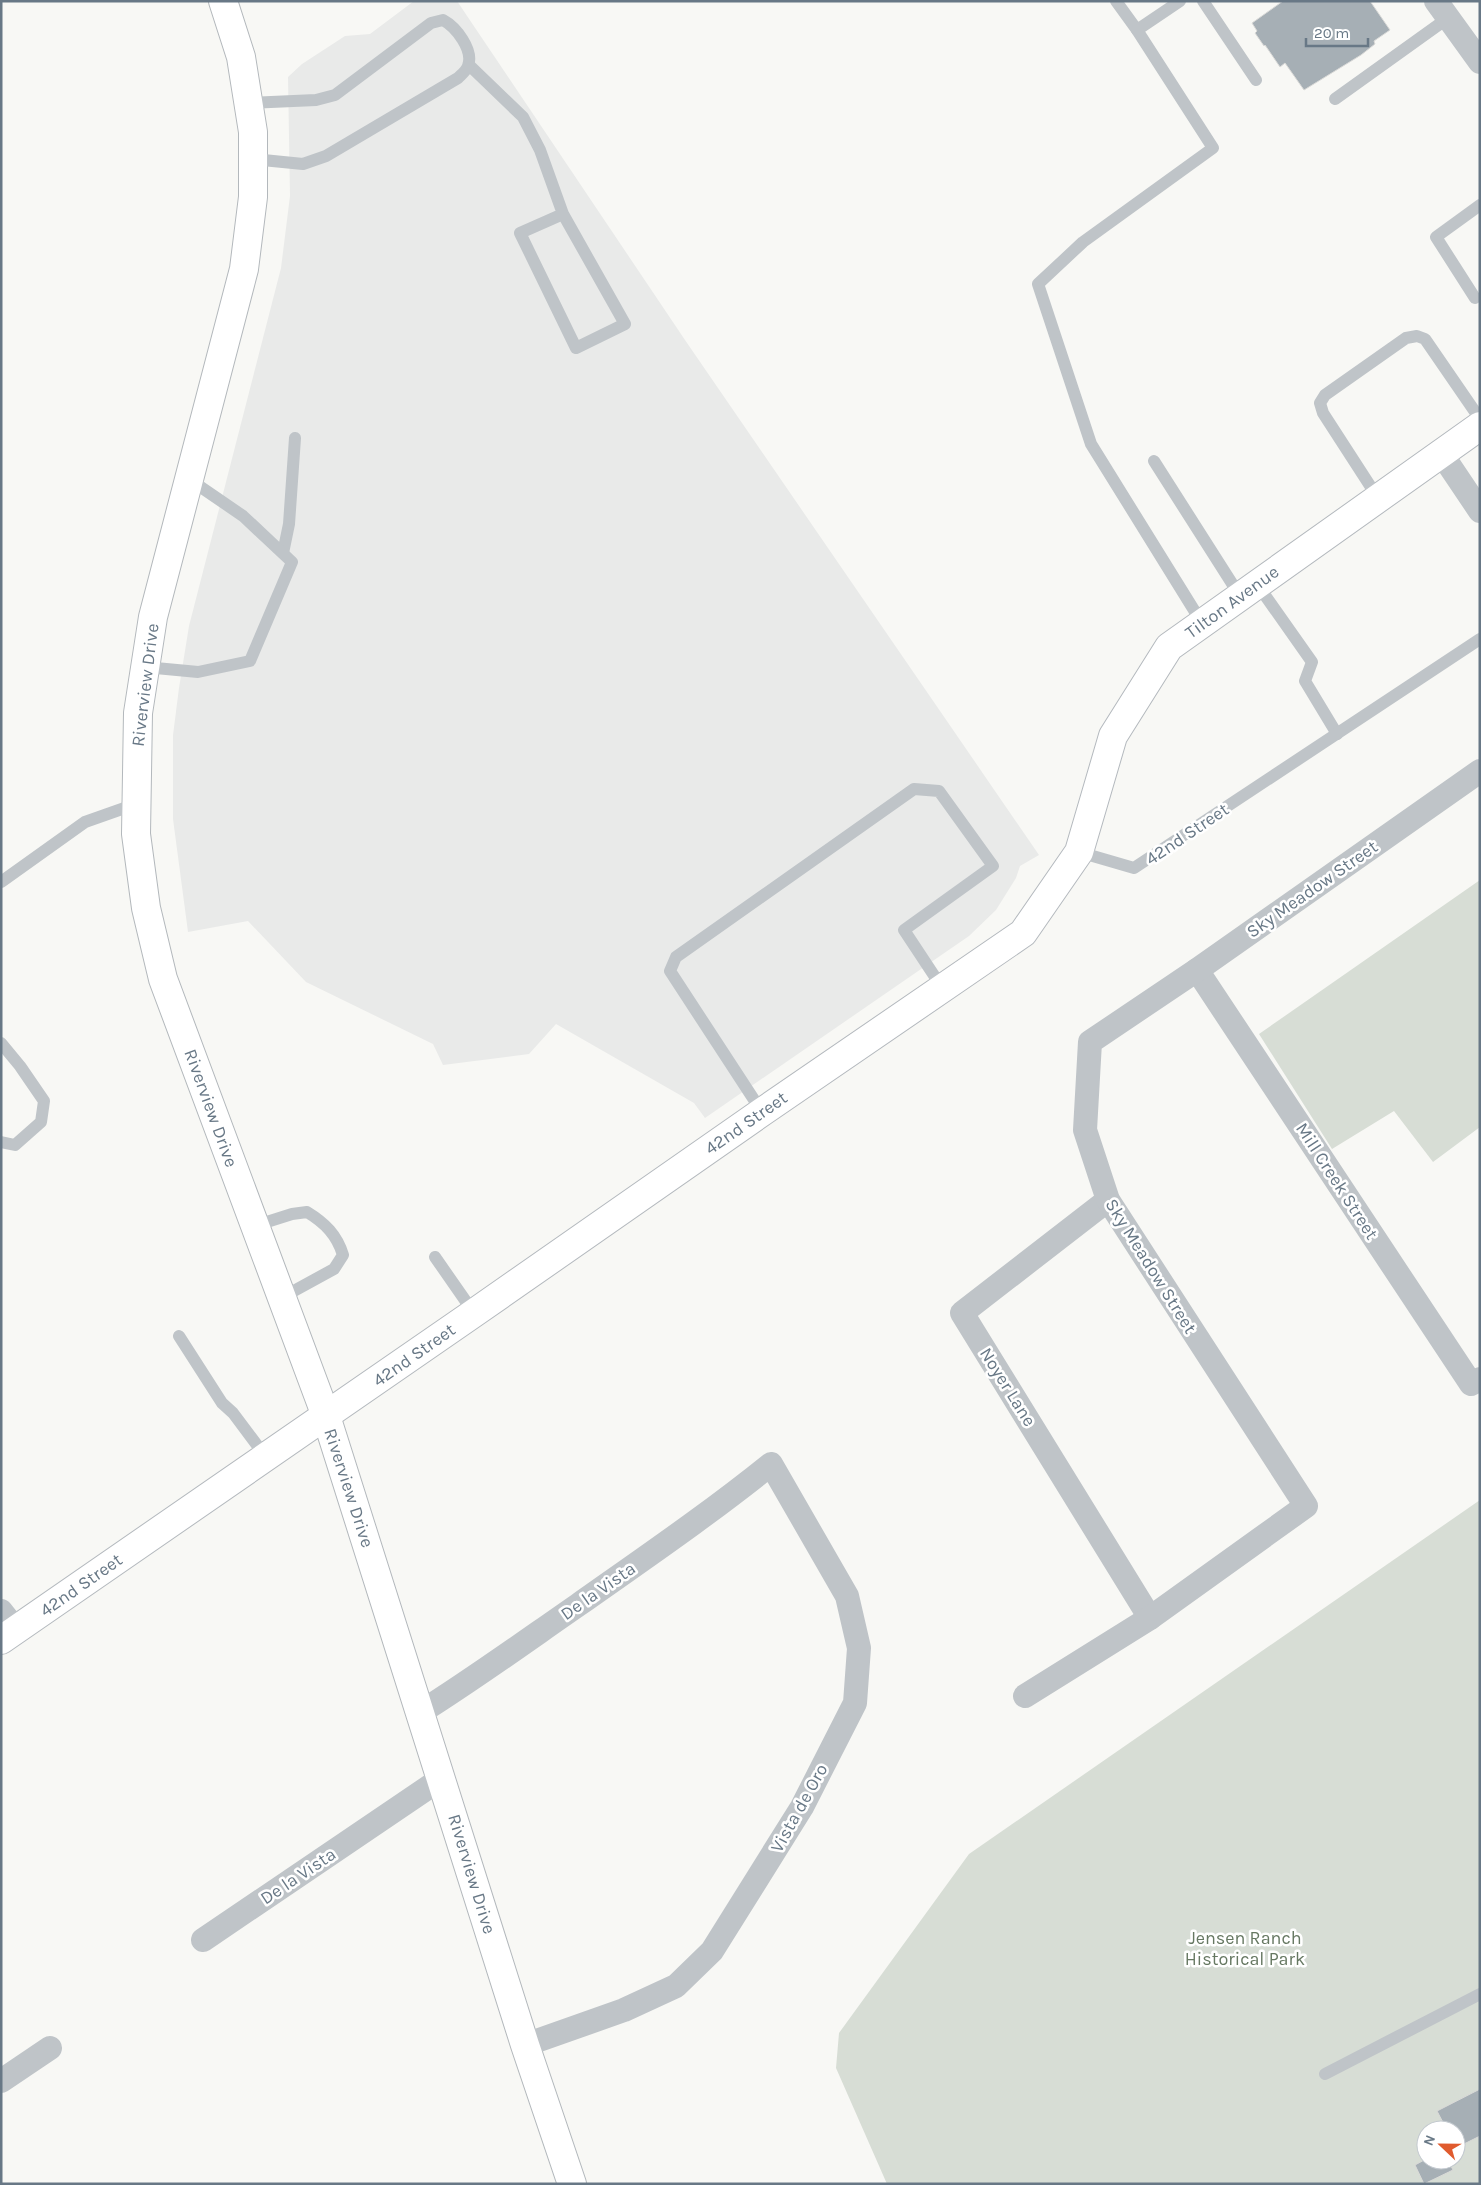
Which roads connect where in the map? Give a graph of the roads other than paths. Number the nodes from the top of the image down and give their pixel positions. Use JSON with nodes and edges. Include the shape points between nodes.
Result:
{"nodes":[{"id":1,"x":223,"y":1,"type":"edge"},
{"id":2,"x":1116,"y":1,"type":"edge"},
{"id":3,"x":1180,"y":1,"type":"edge"},
{"id":4,"x":1203,"y":1,"type":"edge"},
{"id":5,"x":1442,"y":10,"type":"edge"},
{"id":6,"x":1137,"y":30,"type":"junction"},
{"id":7,"x":1480,"y":62,"type":"edge"},
{"id":8,"x":469,"y":65,"type":"junction"},
{"id":9,"x":1256,"y":80,"type":"dead end"},
{"id":10,"x":1335,"y":99,"type":"dead end"},
{"id":11,"x":248,"y":103,"type":"junction"},
{"id":12,"x":253,"y":159,"type":"junction"},
{"id":13,"x":1480,"y":205,"type":"edge"},
{"id":14,"x":563,"y":214,"type":"junction"},
{"id":15,"x":1475,"y":298,"type":"dead end"},
{"id":16,"x":1480,"y":419,"type":"edge"},
{"id":17,"x":1480,"y":426,"type":"edge"},
{"id":18,"x":295,"y":438,"type":"dead end"},
{"id":19,"x":1440,"y":454,"type":"junction"},
{"id":20,"x":1154,"y":461,"type":"dead end"},
{"id":21,"x":189,"y":479,"type":"junction"},
{"id":22,"x":1378,"y":498,"type":"junction"},
{"id":23,"x":1480,"y":511,"type":"edge"},
{"id":24,"x":282,"y":553,"type":"junction"},
{"id":25,"x":1249,"y":590,"type":"junction"},
{"id":26,"x":1202,"y":623,"type":"junction"},
{"id":27,"x":1480,"y":639,"type":"edge"},
{"id":28,"x":145,"y":667,"type":"junction"},
{"id":29,"x":1337,"y":734,"type":"junction"},
{"id":30,"x":1480,"y":771,"type":"edge"},
{"id":31,"x":136,"y":804,"type":"junction"},
{"id":32,"x":1080,"y":852,"type":"junction"},
{"id":33,"x":1,"y":882,"type":"edge"},
{"id":34,"x":1198,"y":970,"type":"junction"},
{"id":35,"x":943,"y":989,"type":"junction"},
{"id":36,"x":1,"y":1043,"type":"edge"},
{"id":37,"x":6,"y":1058,"type":"edge"},
{"id":38,"x":762,"y":1112,"type":"junction"},
{"id":39,"x":1,"y":1142,"type":"edge"},
{"id":40,"x":1108,"y":1200,"type":"junction"},
{"id":41,"x":254,"y":1226,"type":"junction"},
{"id":42,"x":434,"y":1257,"type":"dead end"},
{"id":43,"x":281,"y":1298,"type":"junction"},
{"id":44,"x":474,"y":1313,"type":"junction"},
{"id":45,"x":179,"y":1336,"type":"dead end"},
{"id":46,"x":1480,"y":1379,"type":"edge"},
{"id":47,"x":326,"y":1416,"type":"junction"},
{"id":48,"x":266,"y":1457,"type":"junction"},
{"id":49,"x":771,"y":1464,"type":"joint"},
{"id":50,"x":1150,"y":1618,"type":"junction"},
{"id":51,"x":6,"y":1627,"type":"edge"},
{"id":52,"x":1025,"y":1696,"type":"dead end"},
{"id":53,"x":421,"y":1712,"type":"junction"},
{"id":54,"x":442,"y":1778,"type":"junction"},
{"id":55,"x":203,"y":1940,"type":"dead end"},
{"id":56,"x":1480,"y":1994,"type":"edge"},
{"id":57,"x":525,"y":2045,"type":"junction"},
{"id":58,"x":50,"y":2048,"type":"dead end"},
{"id":59,"x":1325,"y":2074,"type":"dead end"},
{"id":60,"x":1,"y":2081,"type":"edge"},
{"id":61,"x":572,"y":2184,"type":"edge"}],
"edges":[{"from":1,"to":11,"type":"main road","name":"Riverview Drive","via":[[241,57]]},
{"from":2,"to":6,"type":"lane"},
{"from":3,"to":6,"type":"lane"},
{"from":4,"to":9,"type":"lane"},
{"from":5,"to":7,"type":"street"},
{"from":5,"to":10,"type":"lane"},
{"from":6,"to":26,"type":"lane","via":[[1213,148],[1082,242],[1038,284],[1091,444]]},
{"from":8,"to":11,"type":"lane","via":[[469,51],[452,25],[443,20],[431,23],[335,94],[316,100]]},
{"from":8,"to":12,"type":"lane","via":[[458,78],[326,156],[303,164]]},
{"from":8,"to":14,"type":"lane","via":[[523,117],[540,150]]},
{"from":11,"to":12,"type":"main road","name":"Riverview Drive"},
{"from":12,"to":21,"type":"main road","name":"Riverview Drive","via":[[253,197],[244,269]]},
{"from":13,"to":15,"type":"lane","via":[[1436,238]]},
{"from":14,"to":14,"type":"lane","via":[[520,233],[576,348],[625,324]]},
{"from":16,"to":22,"type":"lane","via":[[1425,339],[1416,336],[1406,338],[1325,395],[1320,403],[1323,413]]},
{"from":17,"to":19,"type":"main road","name":"Tilton Avenue"},
{"from":18,"to":24,"type":"lane","via":[[289,524]]},
{"from":19,"to":22,"type":"main road","name":"Tilton Avenue"},
{"from":19,"to":23,"type":"street"},
{"from":20,"to":25,"type":"lane"},
{"from":21,"to":24,"type":"lane","via":[[243,516]]},
{"from":21,"to":28,"type":"main road","name":"Riverview Drive","via":[[153,617]]},
{"from":22,"to":25,"type":"main road","name":"Tilton Avenue"},
{"from":24,"to":28,"type":"lane","via":[[292,562],[250,662],[198,672]]},
{"from":25,"to":26,"type":"main road","name":"Tilton Avenue"},
{"from":25,"to":29,"type":"lane","via":[[1312,662],[1305,681]]},
{"from":26,"to":32,"type":"main road","name":"Tilton Avenue","via":[[1169,647],[1113,736]]},
{"from":27,"to":29,"type":"lane","name":"42nd Street"},
{"from":28,"to":31,"type":"main road","name":"Riverview Drive","via":[[138,712]]},
{"from":29,"to":32,"type":"lane","name":"42nd Street","via":[[1134,868]]},
{"from":30,"to":34,"type":"street","name":"Sky Meadow Street"},
{"from":31,"to":33,"type":"lane","via":[[85,822]]},
{"from":31,"to":41,"type":"main road","name":"Riverview Drive","via":[[136,834],[146,908],[163,979]]},
{"from":32,"to":35,"type":"main road","name":"42nd Street","via":[[1023,933]]},
{"from":34,"to":40,"type":"street","name":"Sky Meadow Street","via":[[1090,1042],[1085,1130]]},
{"from":34,"to":46,"type":"street","name":"Mill Creek Street","via":[[1471,1384]]},
{"from":35,"to":38,"type":"main road","name":"42nd Street"},
{"from":35,"to":38,"type":"lane","via":[[904,930],[993,866],[939,790],[914,789],[676,957],[670,971]]},
{"from":36,"to":37,"type":"lane"},
{"from":37,"to":39,"type":"lane","via":[[20,1066],[44,1101],[41,1122],[15,1145]]},
{"from":38,"to":44,"type":"main road","name":"42nd Street"},
{"from":40,"to":50,"type":"street","name":"Noyer Lane","via":[[962,1313]]},
{"from":40,"to":50,"type":"street","name":"Sky Meadow Street","via":[[1306,1506]]},
{"from":41,"to":43,"type":"main road","name":"Riverview Drive"},
{"from":41,"to":43,"type":"lane","via":[[307,1212],[323,1221],[339,1240],[343,1255],[334,1269]]},
{"from":42,"to":44,"type":"lane"},
{"from":43,"to":47,"type":"main road","name":"Riverview Drive"},
{"from":44,"to":47,"type":"main road","name":"42nd Street"},
{"from":45,"to":48,"type":"lane","via":[[222,1403]]},
{"from":47,"to":48,"type":"main road","name":"42nd Street"},
{"from":47,"to":53,"type":"main road","name":"Riverview Drive"},
{"from":48,"to":51,"type":"main road","name":"42nd Street"},
{"from":49,"to":53,"type":"street","name":"De la Vista","via":[[646,1558]]},
{"from":49,"to":57,"type":"street","name":"Vista de Oro","via":[[847,1596],[859,1648],[855,1703],[802,1807],[712,1952],[676,1986],[624,2010]]},
{"from":50,"to":52,"type":"street","name":"Sky Meadow Street"},
{"from":53,"to":54,"type":"main road","name":"Riverview Drive"},
{"from":54,"to":55,"type":"street","name":"De la Vista"},
{"from":54,"to":57,"type":"main road","name":"Riverview Drive"},
{"from":56,"to":59,"type":"lane"},
{"from":57,"to":61,"type":"main road","name":"Riverview Drive"},
{"from":58,"to":60,"type":"street"}]}
